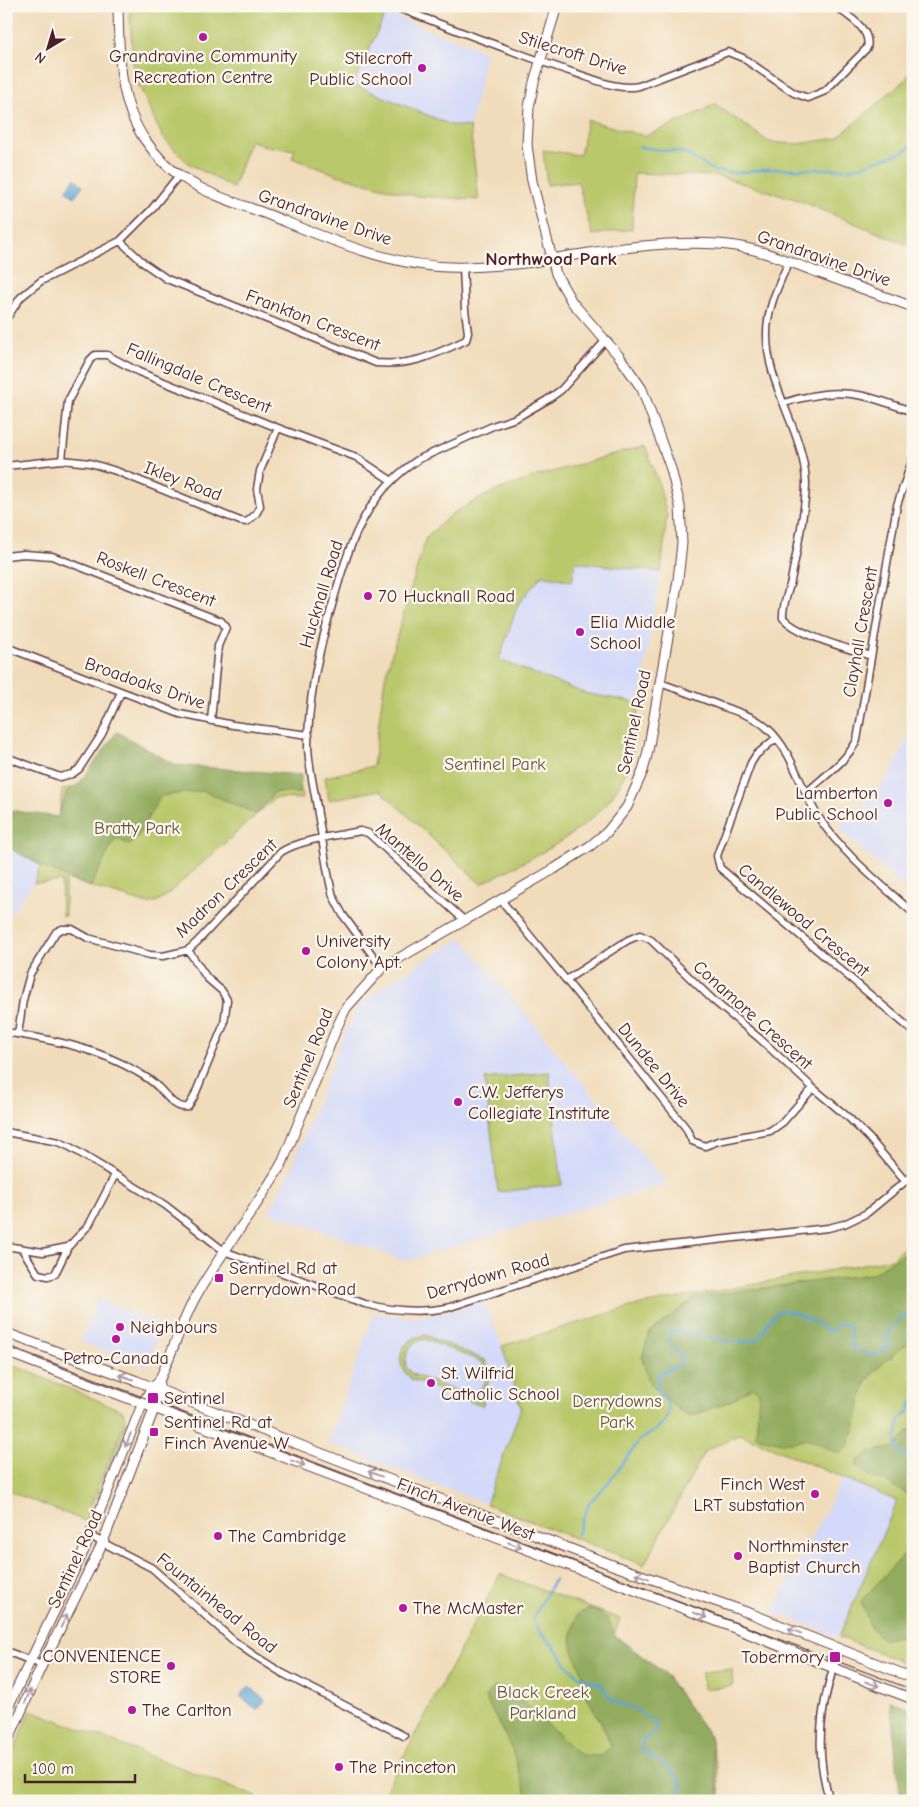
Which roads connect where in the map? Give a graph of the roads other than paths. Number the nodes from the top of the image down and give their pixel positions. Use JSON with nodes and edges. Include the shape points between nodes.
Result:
{"nodes":[{"id":1,"x":118,"y":6,"type":"edge"},
{"id":2,"x":393,"y":6,"type":"edge"},
{"id":3,"x":557,"y":6,"type":"edge"},
{"id":4,"x":835,"y":6,"type":"edge"},
{"id":5,"x":540,"y":61,"type":"junction"},
{"id":6,"x":179,"y":175,"type":"junction"},
{"id":7,"x":120,"y":241,"type":"junction"},
{"id":8,"x":552,"y":258,"type":"junction"},
{"id":9,"x":789,"y":261,"type":"junction"},
{"id":10,"x":463,"y":267,"type":"junction"},
{"id":11,"x":913,"y":307,"type":"edge"},
{"id":12,"x":6,"y":319,"type":"edge"},
{"id":13,"x":606,"y":341,"type":"junction"},
{"id":14,"x":785,"y":403,"type":"junction"},
{"id":15,"x":913,"y":412,"type":"edge"},
{"id":16,"x":278,"y":428,"type":"junction"},
{"id":17,"x":913,"y":458,"type":"edge"},
{"id":18,"x":62,"y":460,"type":"junction"},
{"id":19,"x":6,"y":466,"type":"edge"},
{"id":20,"x":392,"y":481,"type":"junction"},
{"id":21,"x":6,"y":556,"type":"edge"},
{"id":22,"x":6,"y":647,"type":"edge"},
{"id":23,"x":871,"y":656,"type":"junction"},
{"id":24,"x":660,"y":683,"type":"junction"},
{"id":25,"x":121,"y":692,"type":"junction"},
{"id":26,"x":211,"y":721,"type":"junction"},
{"id":27,"x":309,"y":734,"type":"junction"},
{"id":28,"x":776,"y":738,"type":"junction"},
{"id":29,"x":6,"y":757,"type":"edge"},
{"id":30,"x":806,"y":793,"type":"junction"},
{"id":31,"x":322,"y":839,"type":"junction"},
{"id":32,"x":501,"y":900,"type":"junction"},
{"id":33,"x":913,"y":912,"type":"edge"},
{"id":34,"x":466,"y":921,"type":"junction"},
{"id":35,"x":188,"y":950,"type":"junction"},
{"id":36,"x":382,"y":968,"type":"junction"},
{"id":37,"x":566,"y":980,"type":"junction"},
{"id":38,"x":913,"y":1031,"type":"edge"},
{"id":39,"x":6,"y":1032,"type":"edge"},
{"id":40,"x":18,"y":1034,"type":"junction"},
{"id":41,"x":813,"y":1088,"type":"junction"},
{"id":42,"x":6,"y":1132,"type":"edge"},
{"id":43,"x":115,"y":1175,"type":"junction"},
{"id":44,"x":913,"y":1175,"type":"edge"},
{"id":45,"x":905,"y":1181,"type":"junction"},
{"id":46,"x":6,"y":1246,"type":"edge"},
{"id":47,"x":68,"y":1248,"type":"junction"},
{"id":48,"x":22,"y":1249,"type":"junction"},
{"id":49,"x":224,"y":1251,"type":"junction"},
{"id":50,"x":6,"y":1332,"type":"edge"},
{"id":51,"x":6,"y":1352,"type":"edge"},
{"id":52,"x":157,"y":1387,"type":"junction"},
{"id":53,"x":142,"y":1405,"type":"junction"},
{"id":54,"x":154,"y":1410,"type":"junction"},
{"id":55,"x":90,"y":1536,"type":"junction"},
{"id":56,"x":103,"y":1542,"type":"junction"},
{"id":57,"x":840,"y":1650,"type":"junction"},
{"id":58,"x":6,"y":1651,"type":"edge"},
{"id":59,"x":29,"y":1660,"type":"junction"},
{"id":60,"x":42,"y":1665,"type":"junction"},
{"id":61,"x":832,"y":1668,"type":"junction"},
{"id":62,"x":913,"y":1678,"type":"edge"},
{"id":63,"x":913,"y":1699,"type":"edge"},
{"id":64,"x":6,"y":1711,"type":"edge"},
{"id":65,"x":404,"y":1736,"type":"dead end"},
{"id":66,"x":6,"y":1745,"type":"edge"},
{"id":67,"x":830,"y":1801,"type":"edge"}],
"edges":[{"from":1,"to":6,"type":"street","name":"Grandravine Drive","via":[[123,88],[131,114],[145,140]]},
{"from":2,"to":5,"type":"street","name":"Stilecroft Drive"},
{"from":3,"to":5,"type":"street","name":"Sentinel Road"},
{"from":4,"to":5,"type":"street","name":"Stilecroft Drive","via":[[858,24],[868,39],[868,48],[825,91],[808,98],[794,93],[743,58],[728,52],[633,87],[614,85]]},
{"from":5,"to":8,"type":"street","name":"Sentinel Road","via":[[529,107],[527,145],[532,181]]},
{"from":6,"to":7,"type":"street"},
{"from":6,"to":10,"type":"street","name":"Grandravine Drive","via":[[214,194],[362,251],[430,265]]},
{"from":7,"to":10,"type":"street","name":"Frankton Crescent","via":[[167,279],[376,363],[388,364],[422,359],[466,340]]},
{"from":7,"to":12,"type":"street","via":[[41,281],[21,297]]},
{"from":8,"to":9,"type":"street","name":"Grandravine Drive","via":[[702,243],[760,251]]},
{"from":8,"to":10,"type":"street","name":"Grandravine Drive"},
{"from":8,"to":13,"type":"street","name":"Sentinel Road","via":[[566,292]]},
{"from":9,"to":11,"type":"street","name":"Grandravine Drive"},
{"from":9,"to":14,"type":"street","via":[[772,300],[766,332],[768,358]]},
{"from":13,"to":20,"type":"street","name":"Hucknall Road","via":[[561,390],[547,400],[516,418],[419,459]]},
{"from":13,"to":24,"type":"street","name":"Sentinel Road","via":[[642,389],[673,475],[680,506],[682,543],[678,580]]},
{"from":14,"to":15,"type":"street","via":[[825,392],[843,392],[884,401]]},
{"from":14,"to":23,"type":"street","via":[[800,445],[806,484],[783,618],[801,631]]},
{"from":16,"to":18,"type":"street","name":"Ikley Road","via":[[260,471],[256,489],[260,506],[247,522],[116,471],[90,463]]},
{"from":16,"to":18,"type":"street","name":"Fallingdale Crescent","via":[[100,354],[90,360],[68,401]]},
{"from":16,"to":20,"type":"street","name":"Fallingdale Crescent","via":[[356,457]]},
{"from":17,"to":23,"type":"street","name":"Clayhall Crescent","via":[[897,505]]},
{"from":18,"to":19,"type":"street","name":"Ikley Road"},
{"from":20,"to":27,"type":"street","name":"Hucknall Road","via":[[365,517],[346,558],[312,682]]},
{"from":21,"to":26,"type":"street","name":"Roskell Crescent","via":[[52,556],[221,621],[226,631],[218,646]]},
{"from":22,"to":25,"type":"street","name":"Broadoaks Drive"},
{"from":23,"to":30,"type":"street","name":"Clayhall Crescent","via":[[853,747]]},
{"from":24,"to":28,"type":"street","via":[[743,714],[765,726]]},
{"from":24,"to":32,"type":"street","name":"Sentinel Road","via":[[643,771],[622,815],[590,846]]},
{"from":25,"to":26,"type":"street","name":"Broadoaks Drive","via":[[180,714]]},
{"from":25,"to":29,"type":"street","via":[[102,734],[79,769],[72,774],[60,777]]},
{"from":26,"to":27,"type":"street","name":"Broadoaks Drive"},
{"from":27,"to":31,"type":"street","name":"Hucknall Road"},
{"from":28,"to":30,"type":"street"},
{"from":28,"to":38,"type":"street","name":"Candlewood Crescent","via":[[756,755],[747,770],[719,850],[720,868]]},
{"from":30,"to":33,"type":"street","via":[[813,809],[839,844]]},
{"from":31,"to":34,"type":"street","name":"Mantello Drive","via":[[360,831],[368,833]]},
{"from":31,"to":35,"type":"street","name":"Madron Crescent","via":[[281,852]]},
{"from":31,"to":36,"type":"street","name":"Hucknall Road","via":[[336,903]]},
{"from":32,"to":34,"type":"street","name":"Sentinel Road"},
{"from":32,"to":37,"type":"street","name":"Dundee Drive"},
{"from":34,"to":36,"type":"street","name":"Sentinel Road"},
{"from":35,"to":40,"type":"street","name":"Madron Crescent","via":[[150,955],[88,938],[72,929],[62,929],[56,932],[30,974]]},
{"from":35,"to":40,"type":"street","via":[[227,1000],[224,1024],[188,1107],[176,1105],[137,1071],[95,1051]]},
{"from":36,"to":49,"type":"street","name":"Sentinel Road","via":[[346,1008],[283,1161]]},
{"from":37,"to":41,"type":"street","name":"Conamore Crescent","via":[[628,940],[640,935],[646,937]]},
{"from":37,"to":41,"type":"street","name":"Dundee Drive","via":[[686,1128],[692,1141],[699,1145],[770,1130],[783,1122]]},
{"from":39,"to":40,"type":"street"},
{"from":41,"to":45,"type":"street","name":"Conamore Crescent","via":[[869,1138]]},
{"from":42,"to":43,"type":"street","name":"Derrydown Road","via":[[59,1142]]},
{"from":43,"to":47,"type":"street","via":[[89,1225]]},
{"from":43,"to":49,"type":"street","name":"Derrydown Road","via":[[165,1205]]},
{"from":44,"to":45,"type":"street","name":"Derrydown Road"},
{"from":45,"to":49,"type":"street","name":"Derrydown Road","via":[[867,1213],[844,1224],[624,1250],[468,1302],[428,1311],[392,1310],[366,1304]]},
{"from":46,"to":48,"type":"street"},
{"from":47,"to":48,"type":"street","via":[[43,1252]]},
{"from":47,"to":48,"type":"street","via":[[55,1274],[48,1276],[38,1274]]},
{"from":49,"to":52,"type":"street","name":"Sentinel Road","via":[[195,1298]]},
{"from":52,"to":50,"type":"street","name":"Finch Avenue West","one_way":true},
{"from":51,"to":53,"type":"street","name":"Finch Avenue West"},
{"from":52,"to":53,"type":"street","name":"Sentinel Road"},
{"from":52,"to":54,"type":"street","name":"Sentinel Road"},
{"from":57,"to":52,"type":"street","name":"Finch Avenue West","one_way":true},
{"from":53,"to":54,"type":"street","name":"Finch Avenue West"},
{"from":53,"to":55,"type":"street","name":"Sentinel Road","one_way":true},
{"from":54,"to":56,"type":"street","name":"Sentinel Road"},
{"from":54,"to":61,"type":"street","name":"Finch Avenue West","one_way":true,"via":[[729,1626]]},
{"from":55,"to":56,"type":"street","name":"Fountainhead Road"},
{"from":55,"to":59,"type":"street","name":"Sentinel Road"},
{"from":60,"to":56,"type":"street","name":"Sentinel Road","one_way":true},
{"from":56,"to":65,"type":"street","name":"Fountainhead Road","via":[[152,1568],[252,1654]]},
{"from":57,"to":61,"type":"street"},
{"from":57,"to":62,"type":"street","name":"Finch Avenue West"},
{"from":58,"to":59,"type":"street"},
{"from":59,"to":60,"type":"street"},
{"from":59,"to":64,"type":"street","name":"Sentinel Road"},
{"from":66,"to":60,"type":"street","name":"Sentinel Road","one_way":true},
{"from":61,"to":63,"type":"street","name":"Finch Avenue West","one_way":true},
{"from":61,"to":67,"type":"street","via":[[824,1698],[820,1741]]}]}
